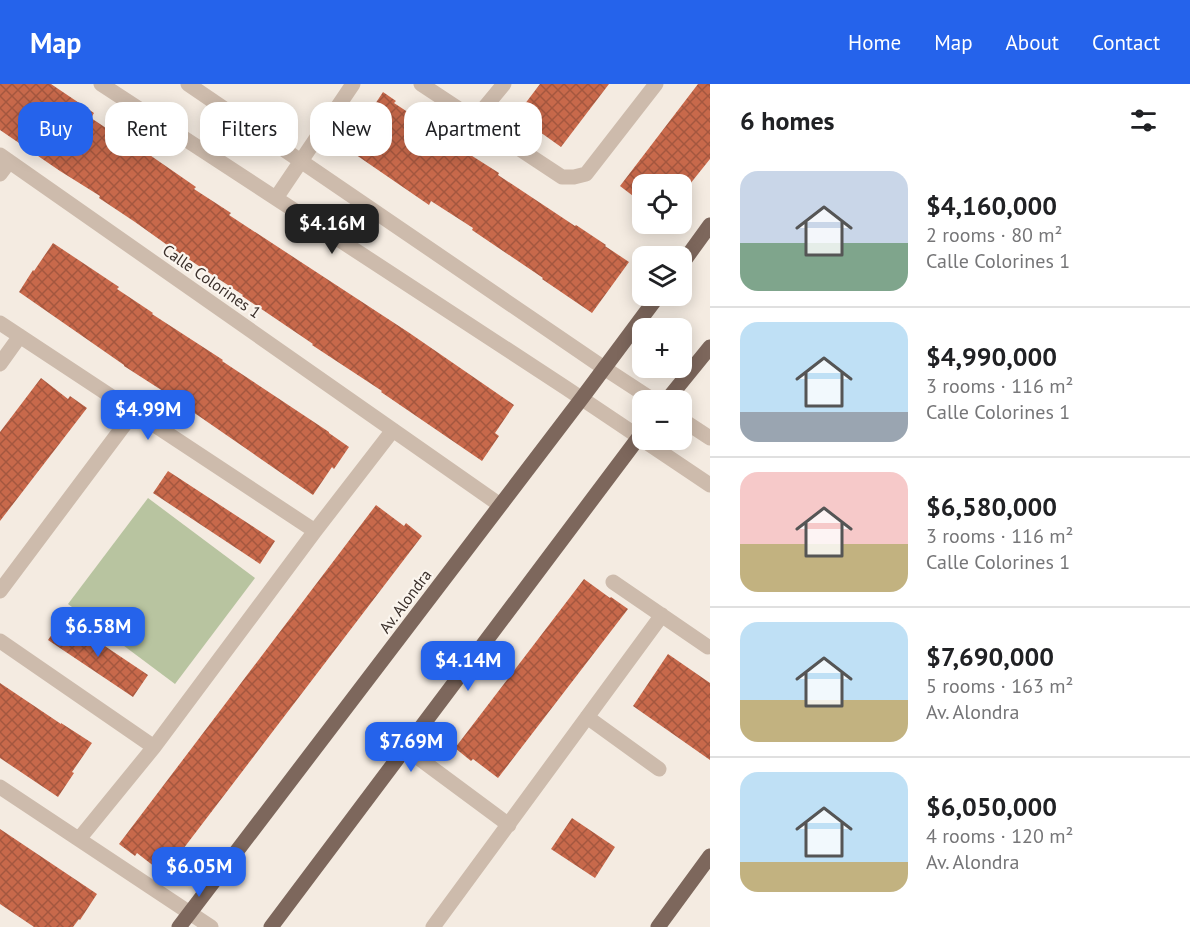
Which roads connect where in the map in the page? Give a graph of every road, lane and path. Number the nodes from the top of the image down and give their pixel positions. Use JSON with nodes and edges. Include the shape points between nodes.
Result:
{"nodes":[{"id":1,"x":101,"y":84,"type":"edge"},
{"id":2,"x":188,"y":84,"type":"edge"},
{"id":3,"x":353,"y":84,"type":"edge"},
{"id":4,"x":421,"y":84,"type":"edge"},
{"id":5,"x":504,"y":84,"type":"edge"},
{"id":6,"x":656,"y":84,"type":"edge"},
{"id":7,"x":449,"y":102,"type":"edge"},
{"id":8,"x":489,"y":102,"type":"edge"},
{"id":9,"x":530,"y":156,"type":"edge"},
{"id":10,"x":301,"y":161,"type":"junction"},
{"id":11,"x":3,"y":164,"type":"edge"},
{"id":12,"x":276,"y":198,"type":"junction"},
{"id":13,"x":710,"y":225,"type":"edge"},
{"id":14,"x":692,"y":249,"type":"edge"},
{"id":15,"x":650,"y":306,"type":"edge"},
{"id":16,"x":0,"y":323,"type":"edge"},
{"id":17,"x":20,"y":336,"type":"junction"},
{"id":18,"x":710,"y":347,"type":"edge"},
{"id":19,"x":0,"y":364,"type":"edge"},
{"id":20,"x":604,"y":368,"type":"junction"},
{"id":21,"x":638,"y":390,"type":"edge"},
{"id":22,"x":675,"y":390,"type":"edge"},
{"id":23,"x":582,"y":398,"type":"junction"},
{"id":24,"x":134,"y":412,"type":"junction"},
{"id":25,"x":692,"y":426,"type":"edge"},
{"id":26,"x":393,"y":430,"type":"junction"},
{"id":27,"x":632,"y":430,"type":"edge"},
{"id":28,"x":710,"y":438,"type":"edge"},
{"id":29,"x":632,"y":450,"type":"edge"},
{"id":30,"x":661,"y":450,"type":"edge"},
{"id":31,"x":710,"y":484,"type":"edge"},
{"id":32,"x":500,"y":505,"type":"junction"},
{"id":33,"x":315,"y":531,"type":"junction"},
{"id":34,"x":613,"y":582,"type":"dead end"},
{"id":35,"x":0,"y":591,"type":"edge"},
{"id":36,"x":662,"y":615,"type":"junction"},
{"id":37,"x":0,"y":641,"type":"edge"},
{"id":38,"x":708,"y":646,"type":"dead end"},
{"id":39,"x":588,"y":717,"type":"junction"},
{"id":40,"x":154,"y":747,"type":"junction"},
{"id":41,"x":405,"y":748,"type":"junction"},
{"id":42,"x":659,"y":770,"type":"dead end"},
{"id":43,"x":0,"y":787,"type":"edge"},
{"id":44,"x":509,"y":825,"type":"junction"},
{"id":45,"x":79,"y":839,"type":"junction"},
{"id":46,"x":710,"y":856,"type":"edge"},
{"id":47,"x":190,"y":912,"type":"junction"},
{"id":48,"x":179,"y":927,"type":"edge"},
{"id":49,"x":211,"y":927,"type":"edge"},
{"id":50,"x":271,"y":927,"type":"edge"},
{"id":51,"x":433,"y":927,"type":"edge"},
{"id":52,"x":658,"y":927,"type":"edge"}],
"edges":[{"from":1,"to":12,"type":"street"},
{"from":2,"to":10,"type":"street"},
{"from":3,"to":10,"type":"street"},
{"from":4,"to":7,"type":"street"},
{"from":5,"to":8,"type":"street"},
{"from":6,"to":9,"type":"street","via":[[586,174],[562,177]]},
{"from":10,"to":12,"type":"street"},
{"from":10,"to":20,"type":"street"},
{"from":11,"to":26,"type":"street","name":"Calle Colorines 1"},
{"from":12,"to":23,"type":"street"},
{"from":13,"to":14,"type":"main road"},
{"from":15,"to":20,"type":"main road","name":"Av. Alondra"},
{"from":16,"to":17,"type":"street"},
{"from":17,"to":19,"type":"street"},
{"from":17,"to":24,"type":"street"},
{"from":18,"to":22,"type":"main road"},
{"from":20,"to":21,"type":"street"},
{"from":20,"to":23,"type":"main road","name":"Av. Alondra"},
{"from":23,"to":27,"type":"street"},
{"from":23,"to":32,"type":"main road","name":"Av. Alondra"},
{"from":24,"to":33,"type":"street"},
{"from":24,"to":35,"type":"street"},
{"from":25,"to":28,"type":"street"},
{"from":26,"to":32,"type":"street","name":"Calle Colorines 1"},
{"from":26,"to":33,"type":"street"},
{"from":29,"to":41,"type":"main road"},
{"from":30,"to":31,"type":"street"},
{"from":32,"to":47,"type":"main road","name":"Av. Alondra"},
{"from":33,"to":40,"type":"street"},
{"from":34,"to":36,"type":"street"},
{"from":36,"to":38,"type":"street"},
{"from":36,"to":39,"type":"street"},
{"from":37,"to":40,"type":"street"},
{"from":39,"to":42,"type":"street"},
{"from":39,"to":44,"type":"street"},
{"from":40,"to":45,"type":"street"},
{"from":41,"to":44,"type":"street"},
{"from":41,"to":50,"type":"main road"},
{"from":43,"to":45,"type":"street"},
{"from":44,"to":51,"type":"street"},
{"from":45,"to":47,"type":"street"},
{"from":46,"to":52,"type":"main road"},
{"from":47,"to":48,"type":"main road","name":"Av. Alondra"},
{"from":47,"to":49,"type":"street"}]}
